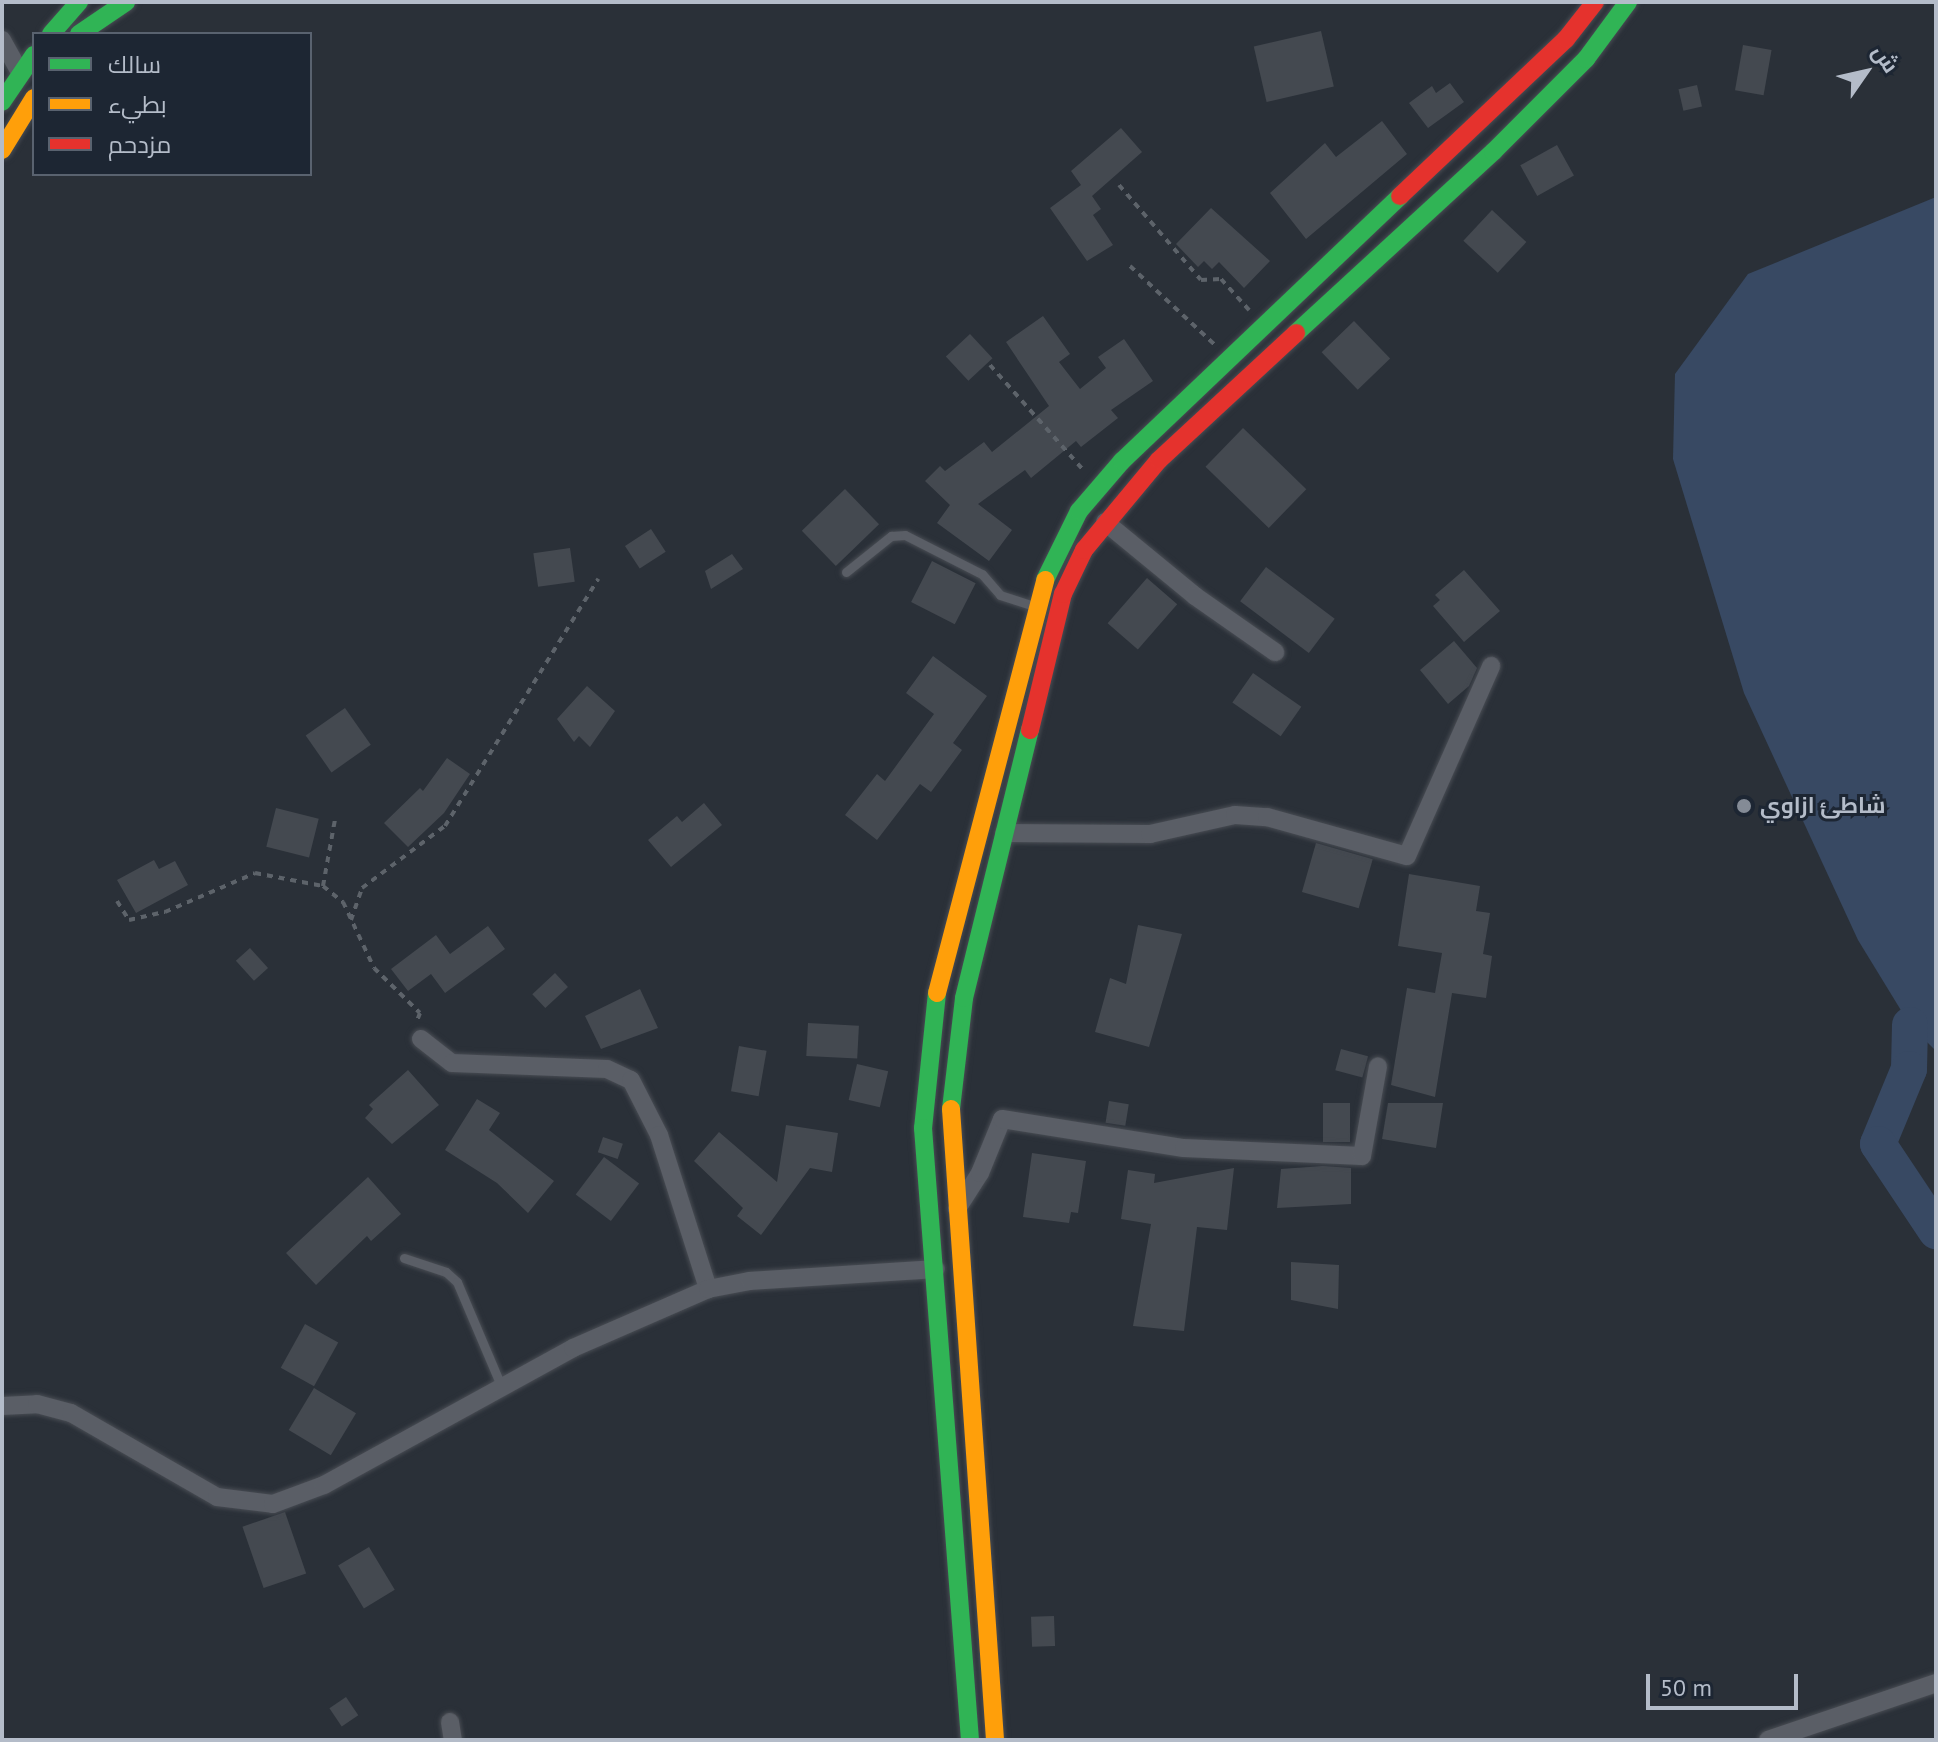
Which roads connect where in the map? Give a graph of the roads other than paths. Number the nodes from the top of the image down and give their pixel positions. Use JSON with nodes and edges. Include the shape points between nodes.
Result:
{"nodes":[{"id":1,"x":79,"y":2,"type":"edge"},
{"id":2,"x":126,"y":2,"type":"edge"},
{"id":3,"x":1595,"y":2,"type":"edge"},
{"id":4,"x":1628,"y":2,"type":"edge"},
{"id":5,"x":53,"y":32,"type":"edge"},
{"id":6,"x":82,"y":32,"type":"edge"},
{"id":7,"x":2,"y":40,"type":"edge"},
{"id":8,"x":32,"y":58,"type":"edge"},
{"id":9,"x":20,"y":73,"type":"junction"},
{"id":10,"x":32,"y":101,"type":"edge"},
{"id":11,"x":2,"y":102,"type":"edge"},
{"id":12,"x":2,"y":150,"type":"edge"},
{"id":13,"x":1105,"y":522,"type":"junction"},
{"id":14,"x":846,"y":572,"type":"dead end"},
{"id":15,"x":1035,"y":607,"type":"junction"},
{"id":16,"x":1275,"y":652,"type":"dead end"},
{"id":17,"x":1491,"y":666,"type":"dead end"},
{"id":18,"x":1004,"y":833,"type":"junction"},
{"id":19,"x":421,"y":1039,"type":"road end"},
{"id":20,"x":1378,"y":1066,"type":"dead end"},
{"id":21,"x":957,"y":1209,"type":"junction"},
{"id":22,"x":404,"y":1258,"type":"dead end"},
{"id":23,"x":936,"y":1269,"type":"junction"},
{"id":24,"x":708,"y":1289,"type":"junction"},
{"id":25,"x":503,"y":1391,"type":"junction"},
{"id":26,"x":2,"y":1406,"type":"edge"},
{"id":27,"x":1936,"y":1683,"type":"edge"},
{"id":28,"x":1800,"y":1735,"type":"edge"},
{"id":29,"x":970,"y":1740,"type":"edge"},
{"id":30,"x":995,"y":1740,"type":"edge"},
{"id":31,"x":1768,"y":1740,"type":"edge"}],
"edges":[{"from":1,"to":5,"type":"main road"},
{"from":2,"to":6,"type":"main road"},
{"from":3,"to":15,"type":"main road","via":[[1566,39],[1098,488],[1053,557]]},
{"from":4,"to":13,"type":"main road","via":[[1586,59],[1545,100],[1159,460]]},
{"from":7,"to":9,"type":"street"},
{"from":8,"to":9,"type":"main road"},
{"from":9,"to":11,"type":"main road"},
{"from":10,"to":12,"type":"main road"},
{"from":13,"to":16,"type":"street"},
{"from":13,"to":18,"type":"main road","via":[[1084,550],[1063,594]]},
{"from":14,"to":15,"type":"lane","via":[[891,536],[905,535],[982,574],[1000,595]]},
{"from":15,"to":23,"type":"main road","via":[[937,993],[923,1128]]},
{"from":17,"to":18,"type":"street","via":[[1407,856],[1267,817],[1235,815],[1150,834]]},
{"from":18,"to":21,"type":"main road","via":[[954,1064],[950,1131]]},
{"from":19,"to":24,"type":"street","via":[[452,1063],[607,1069],[631,1080],[659,1135]]},
{"from":20,"to":21,"type":"street","via":[[1362,1156],[1184,1148],[1002,1119],[980,1173]]},
{"from":21,"to":30,"type":"main road"},
{"from":22,"to":25,"type":"lane","via":[[446,1272],[457,1282]]},
{"from":23,"to":24,"type":"street","via":[[750,1281]]},
{"from":23,"to":29,"type":"main road"},
{"from":24,"to":25,"type":"street","via":[[573,1348]]},
{"from":25,"to":26,"type":"street","via":[[324,1485],[273,1504],[217,1497],[71,1413],[37,1404]]},
{"from":27,"to":28,"type":"street"},
{"from":28,"to":31,"type":"street"}]}
